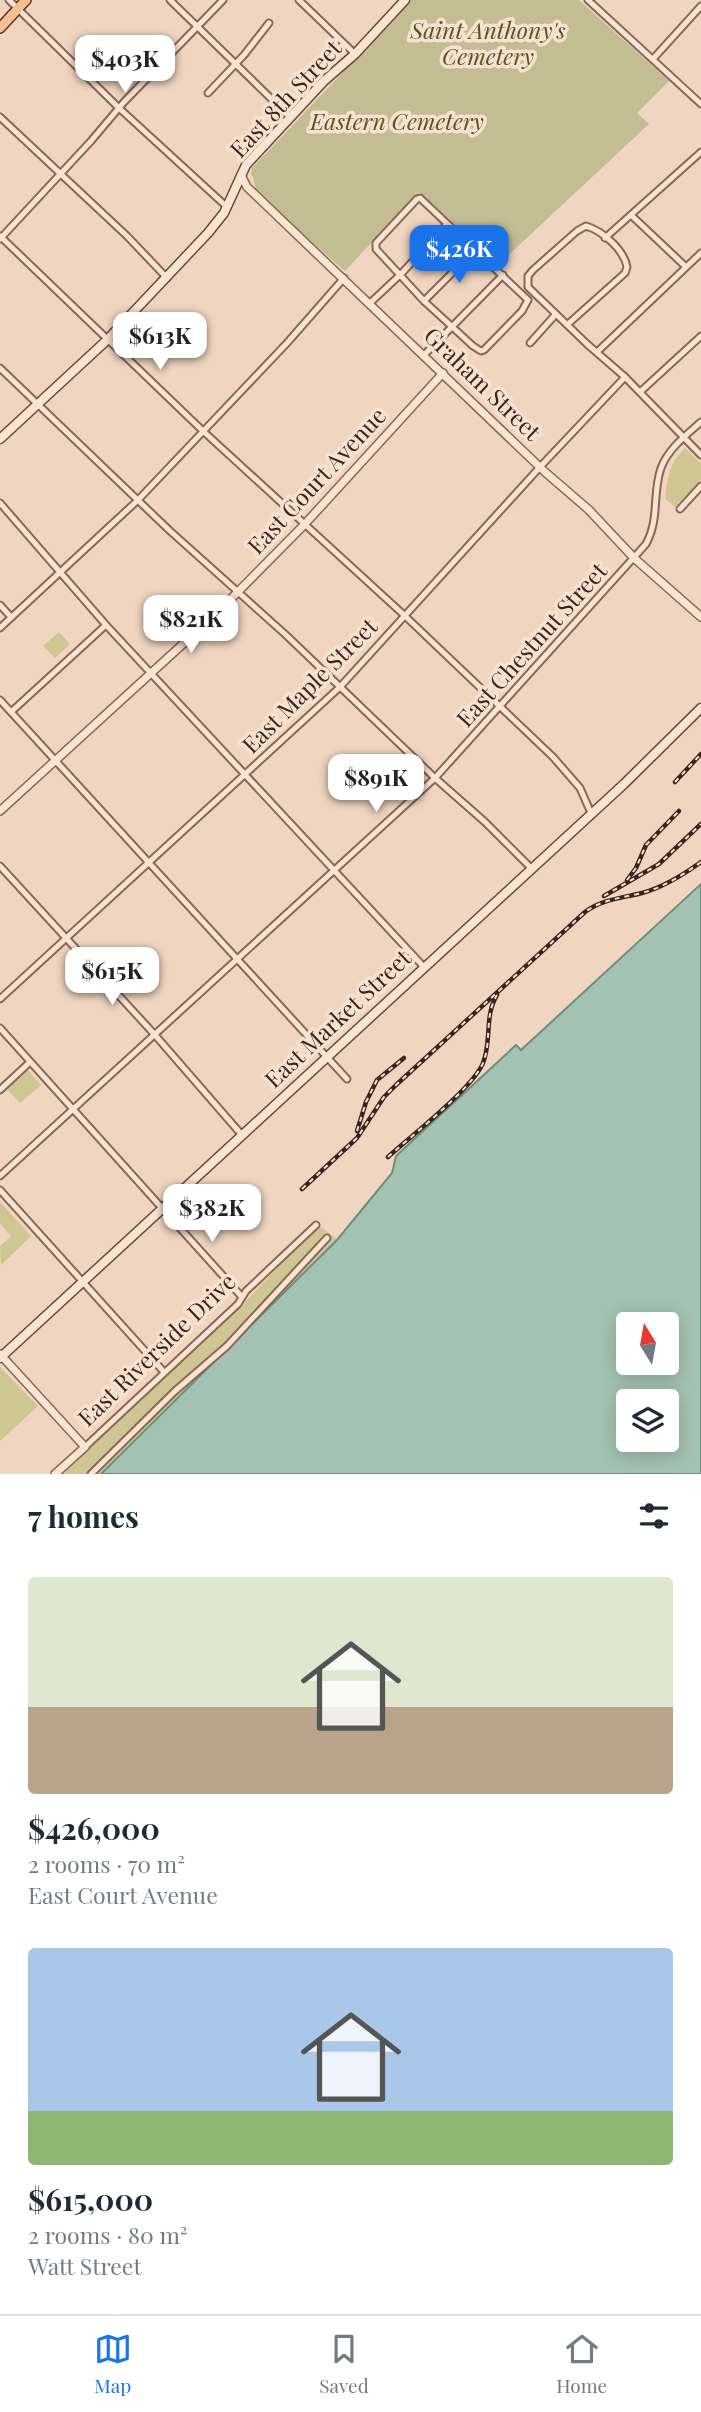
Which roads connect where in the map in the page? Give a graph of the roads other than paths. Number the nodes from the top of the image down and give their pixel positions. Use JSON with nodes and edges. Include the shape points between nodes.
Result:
{"nodes":[{"id":1,"x":9,"y":0,"type":"edge"},
{"id":2,"x":26,"y":0,"type":"edge"},
{"id":3,"x":170,"y":0,"type":"edge"},
{"id":4,"x":223,"y":0,"type":"edge"},
{"id":5,"x":299,"y":0,"type":"edge"},
{"id":6,"x":402,"y":1,"type":"edge"},
{"id":7,"x":591,"y":1,"type":"edge"},
{"id":8,"x":701,"y":6,"type":"edge"},
{"id":9,"x":18,"y":9,"type":"junction"},
{"id":10,"x":269,"y":23,"type":"dead end"},
{"id":11,"x":198,"y":26,"type":"junction"},
{"id":12,"x":0,"y":28,"type":"edge"},
{"id":13,"x":355,"y":54,"type":"junction"},
{"id":14,"x":653,"y":59,"type":"junction"},
{"id":15,"x":235,"y":63,"type":"junction"},
{"id":16,"x":208,"y":93,"type":"dead end"},
{"id":17,"x":701,"y":104,"type":"edge"},
{"id":18,"x":119,"y":108,"type":"junction"},
{"id":19,"x":0,"y":117,"type":"edge"},
{"id":20,"x":290,"y":117,"type":"junction"},
{"id":21,"x":701,"y":152,"type":"edge"},
{"id":22,"x":61,"y":173,"type":"junction"},
{"id":23,"x":241,"y":175,"type":"junction"},
{"id":24,"x":227,"y":207,"type":"junction"},
{"id":25,"x":631,"y":215,"type":"junction"},
{"id":26,"x":447,"y":224,"type":"junction"},
{"id":27,"x":0,"y":238,"type":"edge"},
{"id":28,"x":606,"y":238,"type":"junction"},
{"id":29,"x":475,"y":250,"type":"junction"},
{"id":30,"x":701,"y":253,"type":"edge"},
{"id":31,"x":686,"y":267,"type":"junction"},
{"id":32,"x":401,"y":274,"type":"junction"},
{"id":33,"x":503,"y":275,"type":"junction"},
{"id":34,"x":167,"y":278,"type":"junction"},
{"id":35,"x":344,"y":278,"type":"junction"},
{"id":36,"x":424,"y":301,"type":"junction"},
{"id":37,"x":370,"y":303,"type":"junction"},
{"id":38,"x":556,"y":314,"type":"junction"},
{"id":39,"x":568,"y":324,"type":"junction"},
{"id":40,"x":452,"y":326,"type":"junction"},
{"id":41,"x":701,"y":336,"type":"edge"},
{"id":42,"x":107,"y":340,"type":"junction"},
{"id":43,"x":530,"y":343,"type":"dead end"},
{"id":44,"x":597,"y":352,"type":"junction"},
{"id":45,"x":424,"y":355,"type":"junction"},
{"id":46,"x":0,"y":368,"type":"edge"},
{"id":47,"x":443,"y":373,"type":"junction"},
{"id":48,"x":625,"y":377,"type":"junction"},
{"id":49,"x":640,"y":392,"type":"junction"},
{"id":50,"x":39,"y":404,"type":"junction"},
{"id":51,"x":701,"y":422,"type":"edge"},
{"id":52,"x":202,"y":431,"type":"junction"},
{"id":53,"x":684,"y":438,"type":"junction"},
{"id":54,"x":0,"y":439,"type":"edge"},
{"id":55,"x":701,"y":455,"type":"edge"},
{"id":56,"x":540,"y":467,"type":"junction"},
{"id":57,"x":701,"y":486,"type":"edge"},
{"id":58,"x":138,"y":500,"type":"junction"},
{"id":59,"x":0,"y":503,"type":"edge"},
{"id":60,"x":680,"y":509,"type":"dead end"},
{"id":61,"x":304,"y":525,"type":"junction"},
{"id":62,"x":634,"y":558,"type":"junction"},
{"id":63,"x":61,"y":572,"type":"junction"},
{"id":64,"x":237,"y":593,"type":"junction"},
{"id":65,"x":0,"y":605,"type":"edge"},
{"id":66,"x":404,"y":615,"type":"junction"},
{"id":67,"x":11,"y":617,"type":"junction"},
{"id":68,"x":701,"y":617,"type":"edge"},
{"id":69,"x":106,"y":625,"type":"junction"},
{"id":70,"x":0,"y":628,"type":"edge"},
{"id":71,"x":152,"y":672,"type":"junction"},
{"id":72,"x":340,"y":687,"type":"junction"},
{"id":73,"x":0,"y":700,"type":"edge"},
{"id":74,"x":499,"y":707,"type":"junction"},
{"id":75,"x":701,"y":708,"type":"edge"},
{"id":76,"x":11,"y":712,"type":"junction"},
{"id":77,"x":55,"y":761,"type":"junction"},
{"id":78,"x":246,"y":774,"type":"junction"},
{"id":79,"x":435,"y":778,"type":"junction"},
{"id":80,"x":0,"y":811,"type":"edge"},
{"id":81,"x":591,"y":813,"type":"junction"},
{"id":82,"x":148,"y":864,"type":"junction"},
{"id":83,"x":0,"y":866,"type":"edge"},
{"id":84,"x":531,"y":868,"type":"junction"},
{"id":85,"x":334,"y":870,"type":"junction"},
{"id":86,"x":66,"y":938,"type":"junction"},
{"id":87,"x":237,"y":960,"type":"junction"},
{"id":88,"x":423,"y":966,"type":"junction"},
{"id":89,"x":0,"y":999,"type":"edge"},
{"id":90,"x":0,"y":1028,"type":"edge"},
{"id":91,"x":155,"y":1035,"type":"junction"},
{"id":92,"x":327,"y":1056,"type":"junction"},
{"id":93,"x":30,"y":1062,"type":"junction"},
{"id":94,"x":347,"y":1079,"type":"dead end"},
{"id":95,"x":0,"y":1090,"type":"edge"},
{"id":96,"x":73,"y":1110,"type":"junction"},
{"id":97,"x":241,"y":1134,"type":"junction"},
{"id":98,"x":0,"y":1176,"type":"edge"},
{"id":99,"x":0,"y":1190,"type":"edge"},
{"id":100,"x":163,"y":1209,"type":"junction"},
{"id":101,"x":316,"y":1225,"type":"dead end"},
{"id":102,"x":327,"y":1238,"type":"dead end"},
{"id":103,"x":83,"y":1282,"type":"junction"},
{"id":104,"x":242,"y":1297,"type":"junction"},
{"id":105,"x":1,"y":1356,"type":"edge"},
{"id":106,"x":164,"y":1372,"type":"junction"},
{"id":107,"x":85,"y":1447,"type":"junction"},
{"id":108,"x":55,"y":1474,"type":"edge"},
{"id":109,"x":91,"y":1474,"type":"edge"}],
"edges":[{"from":1,"to":9,"type":"street"},
{"from":2,"to":9,"type":"main road"},
{"from":3,"to":11,"type":"street"},
{"from":4,"to":11,"type":"street"},
{"from":5,"to":13,"type":"street"},
{"from":6,"to":13,"type":"main road","name":"East 8th Street"},
{"from":7,"to":14,"type":"street"},
{"from":8,"to":14,"type":"street"},
{"from":9,"to":12,"type":"main road"},
{"from":9,"to":18,"type":"street"},
{"from":10,"to":15,"type":"street"},
{"from":11,"to":15,"type":"street"},
{"from":11,"to":18,"type":"street"},
{"from":13,"to":20,"type":"main road","name":"East 8th Street"},
{"from":14,"to":17,"type":"street"},
{"from":15,"to":16,"type":"street"},
{"from":15,"to":20,"type":"street"},
{"from":18,"to":22,"type":"street"},
{"from":18,"to":24,"type":"street"},
{"from":19,"to":22,"type":"street"},
{"from":20,"to":23,"type":"main road","name":"East 8th Street"},
{"from":21,"to":25,"type":"street"},
{"from":22,"to":27,"type":"street"},
{"from":22,"to":34,"type":"street"},
{"from":23,"to":24,"type":"main road","name":"East 8th Street"},
{"from":23,"to":35,"type":"street","name":"Graham Street","via":[[247,187]]},
{"from":24,"to":34,"type":"main road","name":"East 8th Street","via":[[219,222]]},
{"from":25,"to":28,"type":"street"},
{"from":25,"to":31,"type":"street"},
{"from":26,"to":29,"type":"street"},
{"from":26,"to":32,"type":"street"},
{"from":26,"to":32,"type":"street","via":[[420,198],[376,243],[379,254]]},
{"from":27,"to":42,"type":"street"},
{"from":28,"to":38,"type":"street","via":[[586,226],[528,276],[528,287]]},
{"from":28,"to":39,"type":"street","via":[[624,257],[625,273]]},
{"from":29,"to":33,"type":"street"},
{"from":29,"to":36,"type":"street"},
{"from":30,"to":31,"type":"street"},
{"from":31,"to":44,"type":"street"},
{"from":32,"to":36,"type":"street"},
{"from":32,"to":37,"type":"street"},
{"from":33,"to":40,"type":"street"},
{"from":33,"to":40,"type":"street","via":[[528,300],[522,312],[481,351]]},
{"from":34,"to":42,"type":"main road","name":"East 8th Street"},
{"from":35,"to":37,"type":"street","name":"Graham Street"},
{"from":35,"to":52,"type":"street"},
{"from":36,"to":40,"type":"street"},
{"from":37,"to":45,"type":"street","name":"Graham Street"},
{"from":38,"to":39,"type":"street"},
{"from":38,"to":43,"type":"street"},
{"from":39,"to":44,"type":"street"},
{"from":40,"to":45,"type":"street"},
{"from":41,"to":49,"type":"street"},
{"from":42,"to":50,"type":"main road","name":"East 8th Street"},
{"from":42,"to":52,"type":"street"},
{"from":44,"to":48,"type":"street"},
{"from":45,"to":47,"type":"street","name":"Graham Street"},
{"from":46,"to":50,"type":"street"},
{"from":47,"to":56,"type":"street","name":"Graham Street"},
{"from":47,"to":61,"type":"street","name":"East Court Avenue"},
{"from":48,"to":49,"type":"street"},
{"from":48,"to":56,"type":"street","name":"East Maple Street"},
{"from":49,"to":53,"type":"street"},
{"from":50,"to":54,"type":"main road","name":"East 8th Street"},
{"from":50,"to":58,"type":"street"},
{"from":51,"to":53,"type":"street","name":"East Chestnut Street"},
{"from":52,"to":58,"type":"street"},
{"from":52,"to":61,"type":"street"},
{"from":53,"to":55,"type":"street"},
{"from":53,"to":62,"type":"street","name":"East Chestnut Street","via":[[663,463],[651,534]]},
{"from":56,"to":62,"type":"street","name":"Graham Street"},
{"from":56,"to":66,"type":"street","name":"East Maple Street"},
{"from":57,"to":60,"type":"street"},
{"from":58,"to":63,"type":"street"},
{"from":58,"to":64,"type":"street"},
{"from":59,"to":63,"type":"street"},
{"from":61,"to":64,"type":"street","name":"East Court Avenue"},
{"from":61,"to":66,"type":"street"},
{"from":62,"to":68,"type":"street","name":"Graham Street"},
{"from":62,"to":74,"type":"street","name":"East Chestnut Street"},
{"from":63,"to":67,"type":"street"},
{"from":63,"to":69,"type":"street"},
{"from":64,"to":71,"type":"street","name":"East Court Avenue"},
{"from":64,"to":72,"type":"street"},
{"from":65,"to":67,"type":"street"},
{"from":66,"to":72,"type":"street","name":"East Maple Street"},
{"from":66,"to":74,"type":"street"},
{"from":67,"to":70,"type":"street"},
{"from":69,"to":71,"type":"street"},
{"from":69,"to":76,"type":"street"},
{"from":71,"to":77,"type":"street","name":"East Court Avenue"},
{"from":71,"to":78,"type":"street"},
{"from":72,"to":78,"type":"street","name":"East Maple Street"},
{"from":72,"to":79,"type":"street"},
{"from":73,"to":76,"type":"street"},
{"from":74,"to":79,"type":"street","name":"East Chestnut Street"},
{"from":74,"to":81,"type":"street","via":[[566,769]]},
{"from":75,"to":81,"type":"main road","name":"East Market Street"},
{"from":76,"to":77,"type":"street"},
{"from":77,"to":80,"type":"street","name":"East Court Avenue"},
{"from":77,"to":82,"type":"street"},
{"from":78,"to":82,"type":"street","name":"East Maple Street"},
{"from":78,"to":85,"type":"street"},
{"from":79,"to":84,"type":"street"},
{"from":79,"to":85,"type":"street","name":"East Chestnut Street"},
{"from":81,"to":84,"type":"main road","name":"East Market Street"},
{"from":82,"to":86,"type":"street","name":"East Maple Street"},
{"from":82,"to":87,"type":"street"},
{"from":83,"to":86,"type":"street"},
{"from":84,"to":88,"type":"main road","name":"East Market Street"},
{"from":85,"to":87,"type":"street","name":"East Chestnut Street"},
{"from":85,"to":88,"type":"street"},
{"from":86,"to":89,"type":"street","name":"East Maple Street"},
{"from":86,"to":91,"type":"street"},
{"from":87,"to":91,"type":"street","name":"East Chestnut Street"},
{"from":87,"to":92,"type":"street"},
{"from":88,"to":92,"type":"main road","name":"East Market Street"},
{"from":90,"to":93,"type":"street"},
{"from":91,"to":96,"type":"street","name":"East Chestnut Street"},
{"from":91,"to":97,"type":"street"},
{"from":92,"to":94,"type":"street"},
{"from":92,"to":97,"type":"main road","name":"East Market Street"},
{"from":93,"to":95,"type":"street"},
{"from":93,"to":96,"type":"street"},
{"from":96,"to":98,"type":"street","name":"East Chestnut Street"},
{"from":96,"to":100,"type":"street"},
{"from":97,"to":100,"type":"main road","name":"East Market Street"},
{"from":99,"to":103,"type":"street"},
{"from":100,"to":103,"type":"main road","name":"East Market Street"},
{"from":100,"to":104,"type":"street"},
{"from":101,"to":104,"type":"street","name":"East Riverside Drive"},
{"from":102,"to":109,"type":"street","via":[[227,1346]]},
{"from":103,"to":105,"type":"main road","name":"East Market Street"},
{"from":103,"to":106,"type":"street"},
{"from":104,"to":106,"type":"street","name":"East Riverside Drive"},
{"from":105,"to":107,"type":"street"},
{"from":106,"to":107,"type":"street","name":"East Riverside Drive"},
{"from":107,"to":108,"type":"street","name":"East Riverside Drive"}]}
